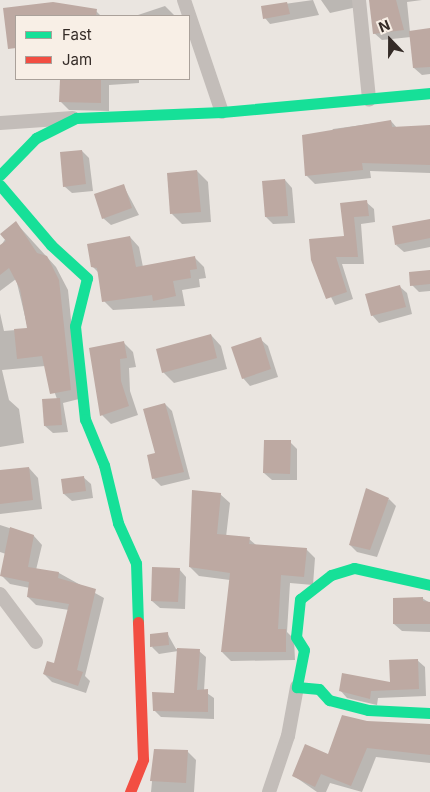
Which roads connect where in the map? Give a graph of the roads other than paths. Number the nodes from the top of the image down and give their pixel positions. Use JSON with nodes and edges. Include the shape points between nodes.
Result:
{"nodes":[{"id":1,"x":184,"y":0,"type":"edge"},
{"id":2,"x":359,"y":0,"type":"edge"},
{"id":3,"x":189,"y":15,"type":"edge"},
{"id":4,"x":190,"y":18,"type":"edge"},
{"id":5,"x":430,"y":93,"type":"edge"},
{"id":6,"x":369,"y":99,"type":"junction"},
{"id":7,"x":222,"y":112,"type":"junction"},
{"id":8,"x":76,"y":118,"type":"junction"},
{"id":9,"x":0,"y":122,"type":"edge"},
{"id":10,"x":0,"y":176,"type":"edge"},
{"id":11,"x":0,"y":184,"type":"edge"},
{"id":12,"x":430,"y":585,"type":"edge"},
{"id":13,"x":0,"y":594,"type":"edge"},
{"id":14,"x":36,"y":642,"type":"dead end"},
{"id":15,"x":298,"y":687,"type":"junction"},
{"id":16,"x":430,"y":713,"type":"edge"},
{"id":17,"x":130,"y":792,"type":"edge"},
{"id":18,"x":269,"y":792,"type":"edge"}],
"edges":[{"from":1,"to":3,"type":"street"},
{"from":2,"to":6,"type":"street"},
{"from":4,"to":7,"type":"street"},
{"from":5,"to":6,"type":"street"},
{"from":6,"to":7,"type":"street"},
{"from":7,"to":8,"type":"street"},
{"from":8,"to":9,"type":"street"},
{"from":8,"to":10,"type":"street","via":[[36,138]]},
{"from":11,"to":17,"type":"street","via":[[51,245],[87,278],[75,326],[84,419],[104,466],[118,523],[136,563],[142,759]]},
{"from":12,"to":15,"type":"street","via":[[354,568],[331,575],[300,599],[296,637],[304,650]]},
{"from":13,"to":14,"type":"street"},
{"from":15,"to":16,"type":"street","via":[[319,689],[329,700],[368,710]]},
{"from":15,"to":18,"type":"street","via":[[288,736]]}]}
